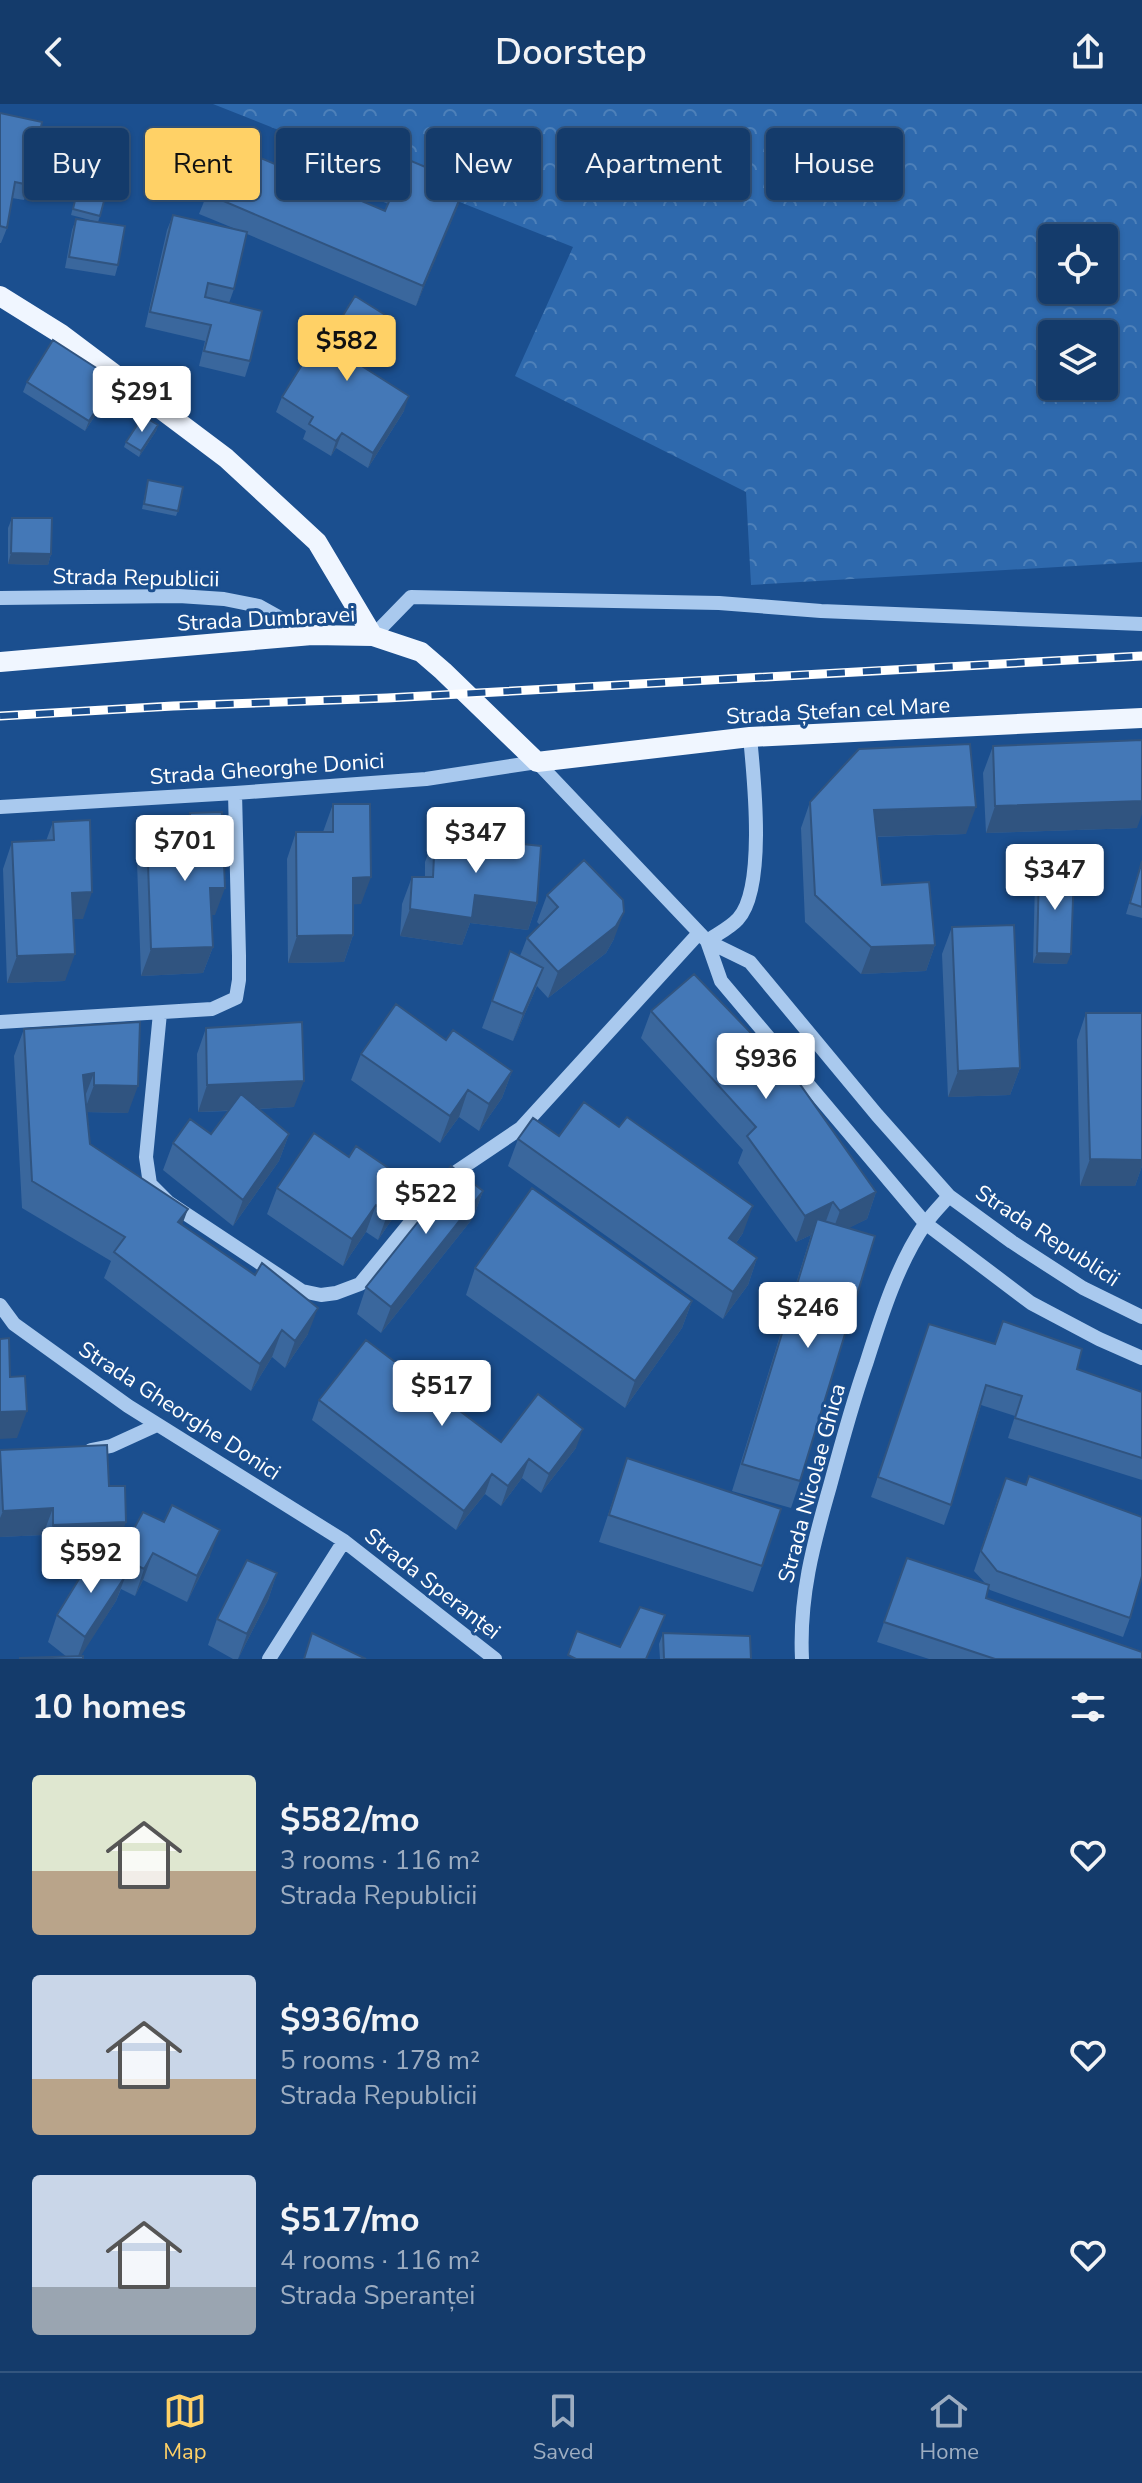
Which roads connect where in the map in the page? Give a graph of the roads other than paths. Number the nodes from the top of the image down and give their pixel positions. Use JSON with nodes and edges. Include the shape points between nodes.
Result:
{"nodes":[{"id":1,"x":0,"y":296,"type":"edge"},
{"id":2,"x":0,"y":598,"type":"edge"},
{"id":3,"x":1142,"y":624,"type":"edge"},
{"id":4,"x":312,"y":635,"type":"junction"},
{"id":5,"x":373,"y":636,"type":"junction"},
{"id":6,"x":0,"y":662,"type":"edge"},
{"id":7,"x":1142,"y":718,"type":"edge"},
{"id":8,"x":750,"y":737,"type":"junction"},
{"id":9,"x":537,"y":762,"type":"junction"},
{"id":10,"x":235,"y":793,"type":"junction"},
{"id":11,"x":0,"y":807,"type":"edge"},
{"id":12,"x":703,"y":937,"type":"junction"},
{"id":13,"x":160,"y":1013,"type":"junction"},
{"id":14,"x":0,"y":1022,"type":"edge"},
{"id":15,"x":949,"y":1196,"type":"junction"},
{"id":16,"x":925,"y":1223,"type":"junction"},
{"id":17,"x":0,"y":1305,"type":"edge"},
{"id":18,"x":1142,"y":1317,"type":"edge"},
{"id":19,"x":1142,"y":1358,"type":"edge"},
{"id":20,"x":157,"y":1425,"type":"junction"},
{"id":21,"x":70,"y":1454,"type":"edge"},
{"id":22,"x":344,"y":1541,"type":"junction"},
{"id":23,"x":269,"y":1659,"type":"edge"},
{"id":24,"x":495,"y":1659,"type":"edge"},
{"id":25,"x":802,"y":1659,"type":"edge"}],
"edges":[{"from":1,"to":5,"type":"main road","via":[[61,334],[238,468],[317,542]]},
{"from":2,"to":4,"type":"street","name":"Strada Republicii","via":[[224,599],[259,606]]},
{"from":3,"to":5,"type":"street","via":[[719,603],[411,597]]},
{"from":4,"to":5,"type":"main road","name":"Strada Dumbravei"},
{"from":4,"to":6,"type":"main road","name":"Strada Dumbravei"},
{"from":5,"to":9,"type":"main road","name":"Strada Dumbravei","via":[[421,652]]},
{"from":7,"to":8,"type":"main road","name":"Strada Ștefan cel Mare"},
{"from":8,"to":9,"type":"main road","name":"Strada Ștefan cel Mare"},
{"from":8,"to":12,"type":"street","via":[[755,783],[751,897],[738,919]]},
{"from":9,"to":10,"type":"street","name":"Strada Gheorghe Donici","via":[[426,779]]},
{"from":9,"to":12,"type":"street","name":"Strada Republicii"},
{"from":10,"to":11,"type":"street","name":"Strada Gheorghe Donici"},
{"from":10,"to":13,"type":"street","via":[[236,998],[212,1009]]},
{"from":12,"to":13,"type":"street","via":[[521,1128],[447,1178],[360,1284],[336,1293],[302,1291],[168,1202],[150,1184],[146,1157]]},
{"from":12,"to":15,"type":"street","name":"Strada Republicii","via":[[750,962]]},
{"from":12,"to":16,"type":"street","name":"Strada Republicii","via":[[721,981]]},
{"from":13,"to":14,"type":"street"},
{"from":15,"to":16,"type":"street","name":"Strada Nicolae Ghica"},
{"from":15,"to":18,"type":"street","name":"Strada Republicii","via":[[1083,1288]]},
{"from":16,"to":19,"type":"street","name":"Strada Republicii","via":[[1031,1303]]},
{"from":16,"to":25,"type":"street","name":"Strada Nicolae Ghica","via":[[875,1335],[851,1409],[805,1585]]},
{"from":17,"to":20,"type":"street","name":"Strada Gheorghe Donici","via":[[14,1324]]},
{"from":20,"to":21,"type":"street","via":[[111,1446]]},
{"from":20,"to":22,"type":"street","name":"Strada Gheorghe Donici"},
{"from":22,"to":23,"type":"street"},
{"from":22,"to":24,"type":"street","name":"Strada Speranței"}]}
